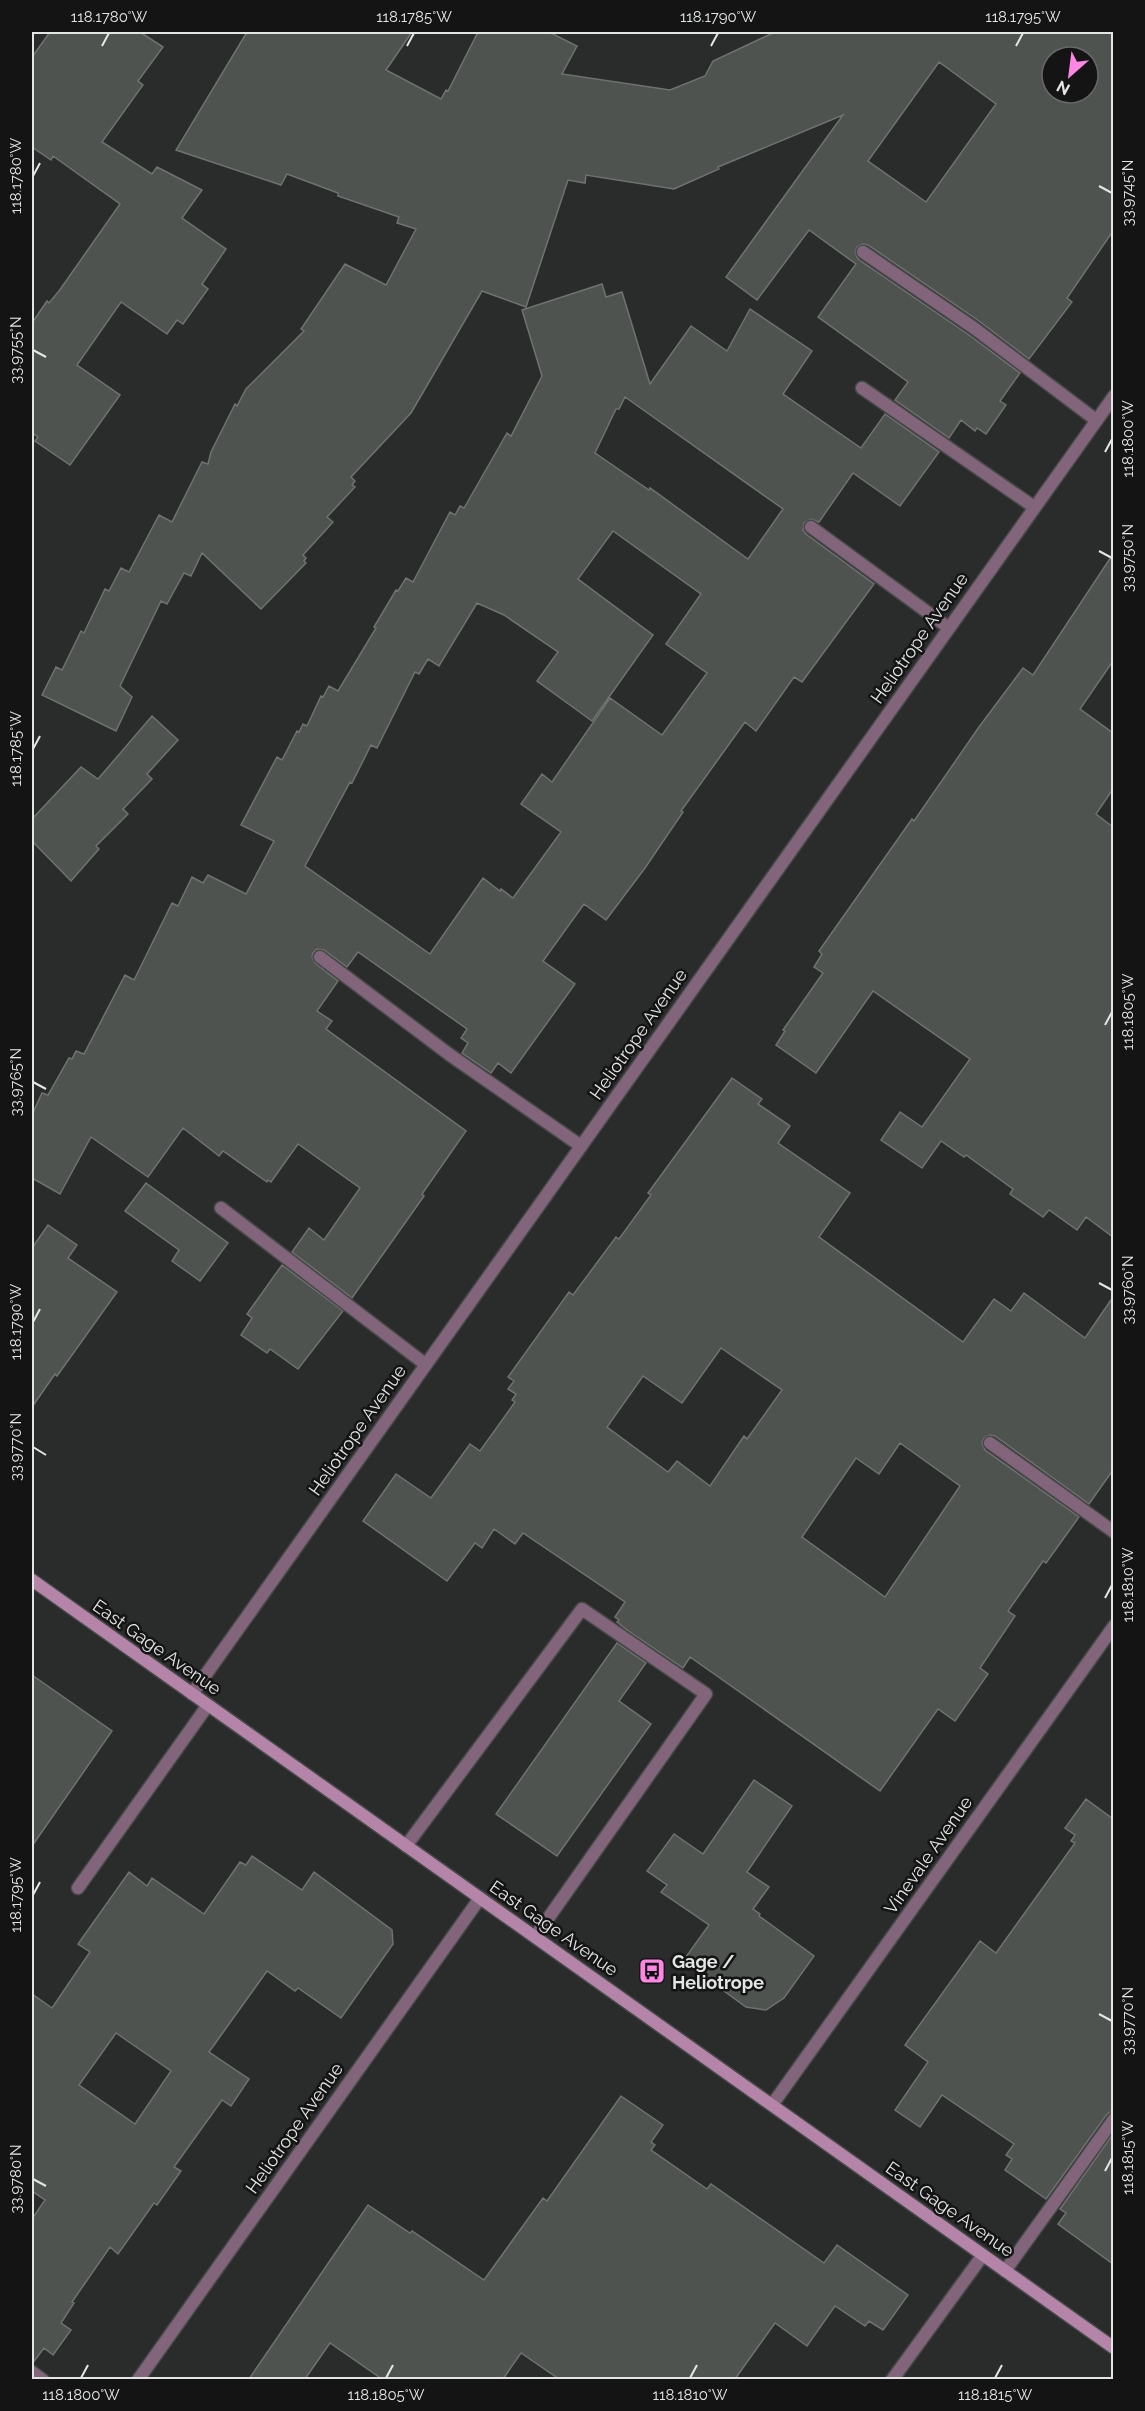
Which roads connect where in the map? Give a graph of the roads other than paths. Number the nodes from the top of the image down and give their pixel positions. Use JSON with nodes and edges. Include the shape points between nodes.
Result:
{"nodes":[{"id":1,"x":863,"y":252,"type":"dead end"},
{"id":2,"x":862,"y":388,"type":"dead end"},
{"id":3,"x":1113,"y":396,"type":"edge"},
{"id":4,"x":1096,"y":420,"type":"junction"},
{"id":5,"x":1034,"y":507,"type":"junction"},
{"id":6,"x":810,"y":527,"type":"dead end"},
{"id":7,"x":949,"y":628,"type":"junction"},
{"id":8,"x":320,"y":957,"type":"dead end"},
{"id":9,"x":580,"y":1146,"type":"junction"},
{"id":10,"x":221,"y":1208,"type":"dead end"},
{"id":11,"x":426,"y":1364,"type":"junction"},
{"id":12,"x":990,"y":1443,"type":"dead end"},
{"id":13,"x":1113,"y":1532,"type":"edge"},
{"id":14,"x":32,"y":1580,"type":"edge"},
{"id":15,"x":1113,"y":1626,"type":"edge"},
{"id":16,"x":192,"y":1694,"type":"junction"},
{"id":17,"x":208,"y":1705,"type":"junction"},
{"id":18,"x":406,"y":1845,"type":"junction"},
{"id":19,"x":78,"y":1887,"type":"dead end"},
{"id":20,"x":480,"y":1898,"type":"junction"},
{"id":21,"x":535,"y":1937,"type":"junction"},
{"id":22,"x":772,"y":2105,"type":"junction"},
{"id":23,"x":1113,"y":2119,"type":"edge"},
{"id":24,"x":983,"y":2255,"type":"junction"},
{"id":25,"x":1005,"y":2271,"type":"junction"},
{"id":26,"x":1113,"y":2348,"type":"edge"},
{"id":27,"x":32,"y":2372,"type":"edge"},
{"id":28,"x":43,"y":2379,"type":"edge"},
{"id":29,"x":138,"y":2379,"type":"edge"},
{"id":30,"x":892,"y":2379,"type":"edge"}],
"edges":[{"from":1,"to":4,"type":"street","via":[[974,328]]},
{"from":2,"to":5,"type":"street"},
{"from":3,"to":4,"type":"street","name":"Heliotrope Avenue"},
{"from":4,"to":5,"type":"street","name":"Heliotrope Avenue"},
{"from":5,"to":7,"type":"street","name":"Heliotrope Avenue"},
{"from":6,"to":7,"type":"street"},
{"from":7,"to":9,"type":"street","name":"Heliotrope Avenue"},
{"from":8,"to":9,"type":"street"},
{"from":9,"to":11,"type":"street","name":"Heliotrope Avenue"},
{"from":10,"to":11,"type":"street"},
{"from":11,"to":16,"type":"street","name":"Heliotrope Avenue"},
{"from":12,"to":13,"type":"street"},
{"from":14,"to":16,"type":"main road","name":"East Gage Avenue"},
{"from":15,"to":22,"type":"street","name":"Vinevale Avenue"},
{"from":16,"to":17,"type":"main road","name":"East Gage Avenue"},
{"from":17,"to":18,"type":"main road","name":"East Gage Avenue"},
{"from":17,"to":19,"type":"street"},
{"from":18,"to":20,"type":"main road","name":"East Gage Avenue"},
{"from":18,"to":21,"type":"street","via":[[582,1609],[706,1694]]},
{"from":20,"to":21,"type":"main road","name":"East Gage Avenue"},
{"from":20,"to":29,"type":"street","name":"Heliotrope Avenue"},
{"from":21,"to":22,"type":"main road","name":"East Gage Avenue"},
{"from":22,"to":24,"type":"main road","name":"East Gage Avenue"},
{"from":23,"to":25,"type":"street"},
{"from":24,"to":25,"type":"main road","name":"East Gage Avenue"},
{"from":24,"to":30,"type":"street"},
{"from":25,"to":26,"type":"main road","name":"East Gage Avenue"},
{"from":27,"to":28,"type":"street"}]}
